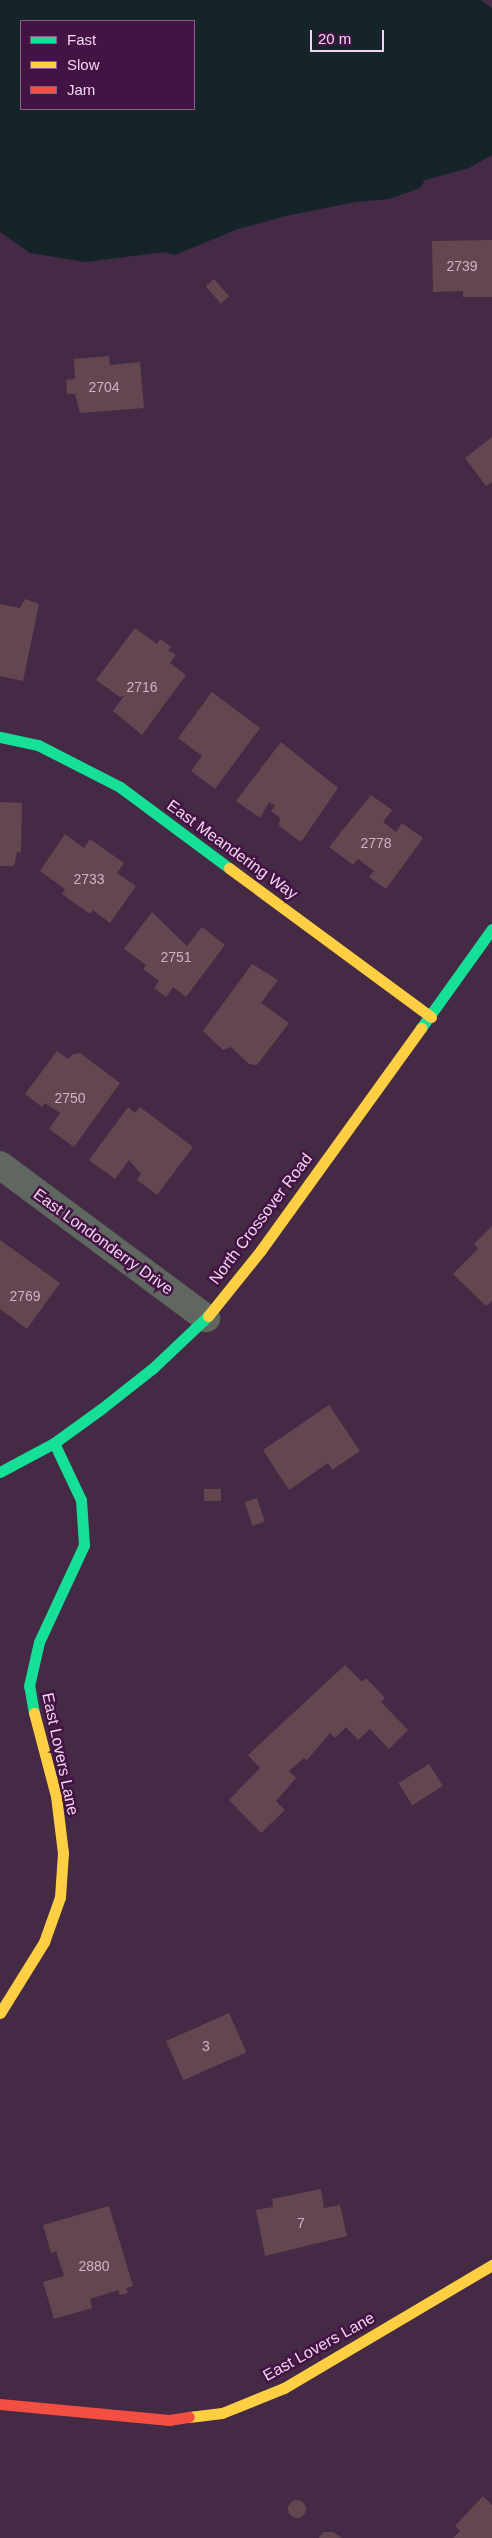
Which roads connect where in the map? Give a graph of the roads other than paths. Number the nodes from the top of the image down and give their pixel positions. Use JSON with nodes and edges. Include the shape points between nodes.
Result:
{"nodes":[{"id":1,"x":0,"y":737,"type":"edge"},
{"id":2,"x":492,"y":930,"type":"edge"},
{"id":3,"x":431,"y":1016,"type":"junction"},
{"id":4,"x":0,"y":1166,"type":"edge"},
{"id":5,"x":206,"y":1318,"type":"junction"},
{"id":6,"x":54,"y":1443,"type":"junction"},
{"id":7,"x":0,"y":1472,"type":"edge"},
{"id":8,"x":0,"y":2013,"type":"edge"},
{"id":9,"x":492,"y":2265,"type":"edge"},
{"id":10,"x":0,"y":2404,"type":"edge"}],
"edges":[{"from":1,"to":3,"type":"street","name":"East Meandering Way","via":[[38,745],[120,787]]},
{"from":2,"to":3,"type":"street","name":"North Crossover Road"},
{"from":3,"to":5,"type":"street","name":"North Crossover Road","via":[[261,1250]]},
{"from":4,"to":5,"type":"street","name":"East Londonderry Drive"},
{"from":5,"to":6,"type":"street","name":"North Crossover Road","via":[[153,1368]]},
{"from":6,"to":7,"type":"street","name":"North Crossover Road"},
{"from":6,"to":8,"type":"street","name":"East Lovers Lane","via":[[81,1500],[84,1545],[39,1642],[29,1686],[38,1742],[56,1796],[63,1854],[60,1897],[44,1942]]},
{"from":9,"to":10,"type":"street","name":"East Lovers Lane","via":[[284,2388],[222,2413],[169,2420]]}]}
